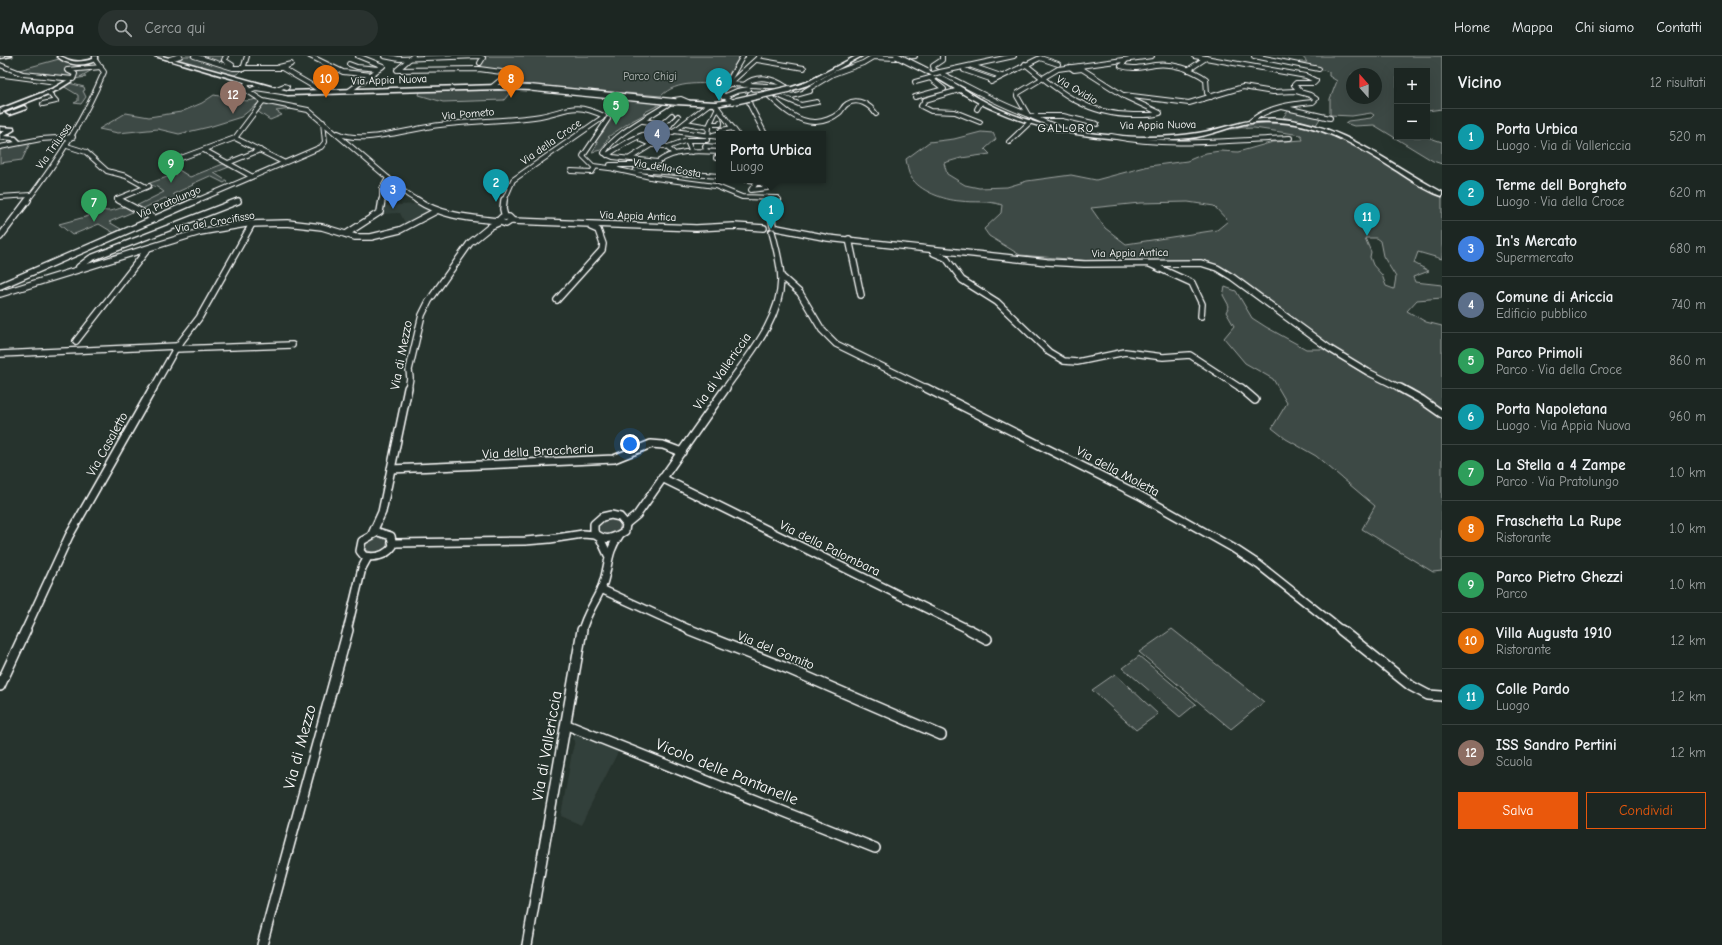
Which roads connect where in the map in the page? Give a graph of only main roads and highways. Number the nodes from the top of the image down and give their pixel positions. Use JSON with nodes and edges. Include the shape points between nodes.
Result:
{"nodes":[{"id":1,"x":10,"y":56,"type":"edge"},
{"id":2,"x":59,"y":56,"type":"edge"},
{"id":3,"x":157,"y":56,"type":"edge"},
{"id":4,"x":860,"y":56,"type":"edge"},
{"id":5,"x":0,"y":57,"type":"edge"},
{"id":6,"x":897,"y":57,"type":"edge"},
{"id":7,"x":95,"y":58,"type":"edge"},
{"id":8,"x":72,"y":79,"type":"road end"},
{"id":9,"x":15,"y":97,"type":"dead end"},
{"id":10,"x":1,"y":103,"type":"edge"},
{"id":11,"x":17,"y":104,"type":"junction"},
{"id":12,"x":24,"y":108,"type":"dead end"},
{"id":13,"x":1,"y":111,"type":"edge"},
{"id":14,"x":0,"y":129,"type":"edge"},
{"id":15,"x":0,"y":137,"type":"edge"},
{"id":16,"x":18,"y":143,"type":"road end"},
{"id":17,"x":1442,"y":194,"type":"edge"}],
"edges":[{"from":1,"to":5,"type":"main road"},
{"from":2,"to":7,"type":"main road","via":[[73,63],[83,63]]},
{"from":3,"to":4,"type":"main road","name":"Via Appia Nuova","bridge":true,"via":[[288,93],[532,88],[714,106],[799,87]]},
{"from":6,"to":17,"type":"main road","name":"Via Appia Nuova","bridge":true,"via":[[935,75],[981,102],[1058,130],[1111,136],[1196,136],[1251,122],[1295,123],[1338,134],[1362,145]]},
{"from":8,"to":11,"type":"main road"},
{"from":9,"to":11,"type":"main road"},
{"from":10,"to":13,"type":"main road"},
{"from":11,"to":13,"type":"main road"},
{"from":12,"to":13,"type":"main road","via":[[5,115]]},
{"from":14,"to":15,"type":"main road","via":[[12,129]]},
{"from":15,"to":16,"type":"main road","via":[[14,138]]}]}
